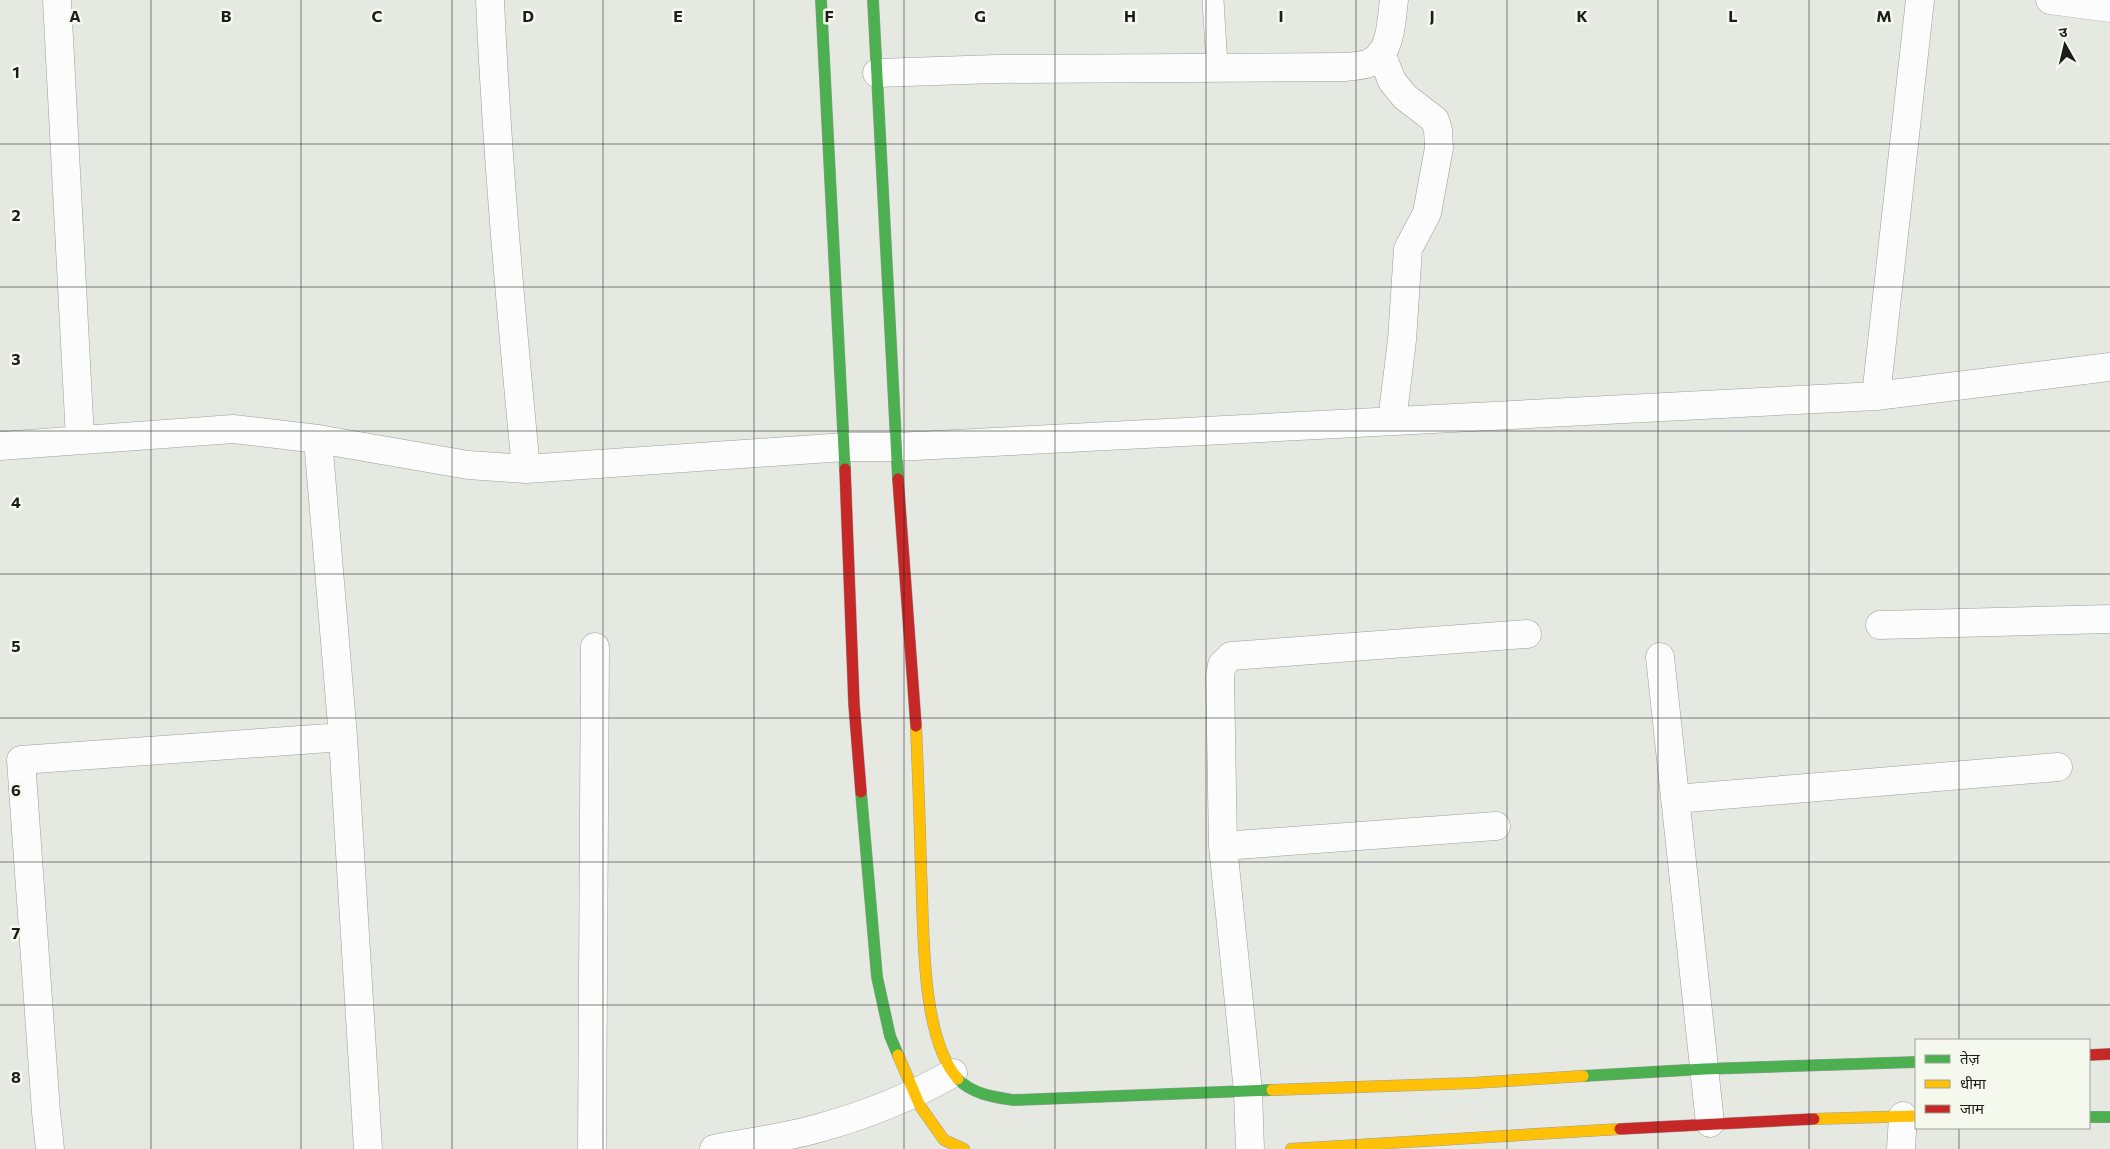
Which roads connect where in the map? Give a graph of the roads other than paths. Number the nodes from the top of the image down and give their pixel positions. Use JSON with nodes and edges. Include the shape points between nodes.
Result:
{"nodes":[{"id":1,"x":57,"y":0,"type":"edge"},
{"id":2,"x":490,"y":0,"type":"edge"},
{"id":3,"x":821,"y":0,"type":"edge"},
{"id":4,"x":873,"y":0,"type":"edge"},
{"id":5,"x":1213,"y":0,"type":"edge"},
{"id":6,"x":1394,"y":0,"type":"edge"},
{"id":7,"x":1920,"y":0,"type":"edge"},
{"id":8,"x":2050,"y":0,"type":"edge"},
{"id":9,"x":2110,"y":8,"type":"edge"},
{"id":10,"x":1382,"y":53,"type":"junction"},
{"id":11,"x":1217,"y":66,"type":"junction"},
{"id":12,"x":877,"y":72,"type":"junction"},
{"id":13,"x":2110,"y":367,"type":"edge"},
{"id":14,"x":1876,"y":396,"type":"junction"},
{"id":15,"x":1392,"y":421,"type":"junction"},
{"id":16,"x":80,"y":439,"type":"junction"},
{"id":17,"x":318,"y":439,"type":"junction"},
{"id":18,"x":0,"y":446,"type":"edge"},
{"id":19,"x":896,"y":447,"type":"junction"},
{"id":20,"x":844,"y":448,"type":"junction"},
{"id":21,"x":526,"y":469,"type":"junction"},
{"id":22,"x":2110,"y":619,"type":"edge"},
{"id":23,"x":1880,"y":625,"type":"dead end"},
{"id":24,"x":1528,"y":634,"type":"dead end"},
{"id":25,"x":595,"y":647,"type":"dead end"},
{"id":26,"x":1660,"y":657,"type":"dead end"},
{"id":27,"x":343,"y":737,"type":"junction"},
{"id":28,"x":11,"y":761,"type":"edge"},
{"id":29,"x":2058,"y":767,"type":"dead end"},
{"id":30,"x":1675,"y":799,"type":"junction"},
{"id":31,"x":1496,"y":826,"type":"dead end"},
{"id":32,"x":1223,"y":846,"type":"junction"},
{"id":33,"x":2110,"y":1054,"type":"edge"},
{"id":34,"x":2090,"y":1055,"type":"edge"},
{"id":35,"x":1915,"y":1062,"type":"edge"},
{"id":36,"x":1704,"y":1069,"type":"junction"},
{"id":37,"x":954,"y":1073,"type":"junction"},
{"id":38,"x":1248,"y":1091,"type":"junction"},
{"id":39,"x":915,"y":1094,"type":"junction"},
{"id":40,"x":1909,"y":1116,"type":"edge"},
{"id":41,"x":2090,"y":1117,"type":"edge"},
{"id":42,"x":2110,"y":1117,"type":"edge"},
{"id":43,"x":1710,"y":1123,"type":"junction"},
{"id":44,"x":951,"y":1146,"type":"edge"},
{"id":45,"x":50,"y":1149,"type":"edge"},
{"id":46,"x":368,"y":1149,"type":"edge"},
{"id":47,"x":592,"y":1149,"type":"edge"},
{"id":48,"x":714,"y":1149,"type":"edge"},
{"id":49,"x":1250,"y":1149,"type":"edge"},
{"id":50,"x":1291,"y":1149,"type":"edge"},
{"id":51,"x":1902,"y":1149,"type":"edge"}],
"edges":[{"from":1,"to":16,"type":"street"},
{"from":2,"to":21,"type":"street","via":[[507,267]]},
{"from":3,"to":20,"type":"street"},
{"from":4,"to":12,"type":"street"},
{"from":5,"to":11,"type":"lane"},
{"from":6,"to":10,"type":"street","via":[[1387,46]]},
{"from":7,"to":14,"type":"street"},
{"from":8,"to":9,"type":"street"},
{"from":10,"to":11,"type":"street","via":[[1369,63],[1346,67]]},
{"from":10,"to":15,"type":"street","via":[[1392,80],[1405,97],[1435,120],[1439,148],[1427,213],[1408,249]]},
{"from":11,"to":12,"type":"street"},
{"from":12,"to":19,"type":"street"},
{"from":13,"to":14,"type":"street"},
{"from":14,"to":15,"type":"street"},
{"from":15,"to":19,"type":"street"},
{"from":16,"to":17,"type":"street","via":[[233,430]]},
{"from":16,"to":18,"type":"street"},
{"from":17,"to":21,"type":"street","via":[[468,465]]},
{"from":17,"to":27,"type":"street"},
{"from":19,"to":20,"type":"street"},
{"from":19,"to":37,"type":"street","via":[[915,708],[926,987],[938,1040]]},
{"from":20,"to":21,"type":"street"},
{"from":20,"to":39,"type":"street","via":[[854,704],[877,977],[890,1036]]},
{"from":22,"to":23,"type":"street"},
{"from":24,"to":32,"type":"street","via":[[1231,656],[1222,665],[1220,676]]},
{"from":25,"to":47,"type":"street"},
{"from":26,"to":30,"type":"street"},
{"from":27,"to":28,"type":"street"},
{"from":27,"to":46,"type":"street"},
{"from":28,"to":45,"type":"street"},
{"from":29,"to":30,"type":"street"},
{"from":30,"to":36,"type":"street"},
{"from":31,"to":32,"type":"street"},
{"from":32,"to":38,"type":"street"},
{"from":33,"to":34,"type":"street"},
{"from":35,"to":36,"type":"street"},
{"from":36,"to":38,"type":"street","via":[[1473,1083]]},
{"from":36,"to":43,"type":"street"},
{"from":37,"to":38,"type":"street","via":[[964,1085],[988,1096],[1013,1100]]},
{"from":37,"to":39,"type":"street"},
{"from":38,"to":49,"type":"street"},
{"from":39,"to":44,"type":"street","via":[[920,1106]]},
{"from":39,"to":48,"type":"street","via":[[817,1129]]},
{"from":40,"to":43,"type":"street"},
{"from":40,"to":51,"type":"street"},
{"from":41,"to":42,"type":"street"},
{"from":43,"to":50,"type":"street"}]}
